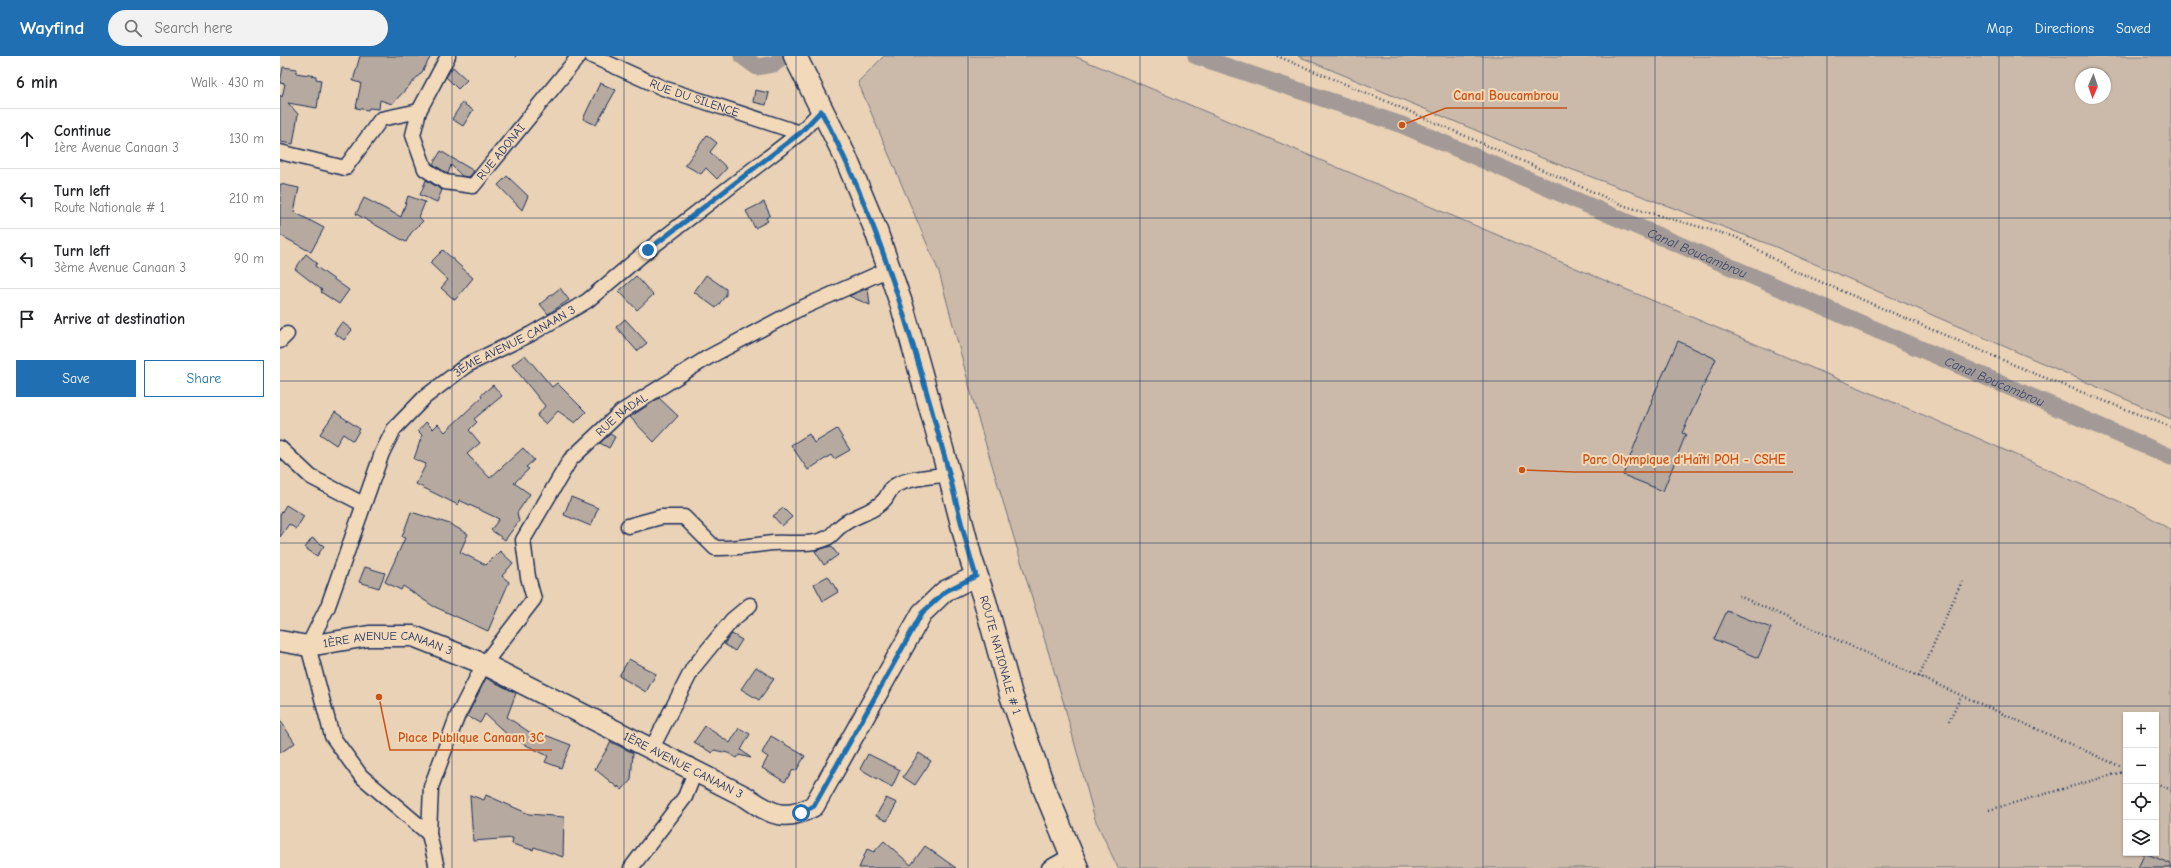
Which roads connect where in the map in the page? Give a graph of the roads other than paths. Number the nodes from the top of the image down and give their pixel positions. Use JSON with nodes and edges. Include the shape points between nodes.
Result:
{"nodes":[{"id":1,"x":448,"y":56,"type":"edge"},
{"id":2,"x":579,"y":56,"type":"edge"},
{"id":3,"x":592,"y":56,"type":"edge"},
{"id":4,"x":798,"y":60,"type":"edge"},
{"id":5,"x":419,"y":111,"type":"junction"},
{"id":6,"x":821,"y":111,"type":"junction"},
{"id":7,"x":800,"y":133,"type":"junction"},
{"id":8,"x":280,"y":152,"type":"edge"},
{"id":9,"x":889,"y":269,"type":"junction"},
{"id":10,"x":280,"y":448,"type":"edge"},
{"id":11,"x":949,"y":474,"type":"junction"},
{"id":12,"x":363,"y":504,"type":"junction"},
{"id":13,"x":628,"y":526,"type":"dead end"},
{"id":14,"x":976,"y":576,"type":"junction"},
{"id":15,"x":750,"y":605,"type":"dead end"},
{"id":16,"x":280,"y":641,"type":"edge"},
{"id":17,"x":308,"y":646,"type":"junction"},
{"id":18,"x":484,"y":664,"type":"junction"},
{"id":19,"x":651,"y":750,"type":"junction"},
{"id":20,"x":695,"y":772,"type":"junction"},
{"id":21,"x":429,"y":834,"type":"junction"},
{"id":22,"x":1075,"y":862,"type":"edge"},
{"id":23,"x":437,"y":868,"type":"edge"},
{"id":24,"x":631,"y":868,"type":"edge"},
{"id":25,"x":1049,"y":868,"type":"edge"}],
"edges":[{"from":1,"to":5,"type":"street","name":"RUE ADONAI"},
{"from":2,"to":5,"type":"street","name":"RUE ADONAI","via":[[474,186],[445,182],[424,169],[412,135]]},
{"from":3,"to":7,"type":"street","name":"RUE DU SILENCE","via":[[663,88]]},
{"from":4,"to":6,"type":"main road","name":"ROUTE NATIONALE # 1"},
{"from":5,"to":8,"type":"street","via":[[381,119],[345,168]]},
{"from":6,"to":7,"type":"street","name":"3ÈME AVENUE CANAAN 3"},
{"from":6,"to":9,"type":"main road","name":"ROUTE NATIONALE # 1","via":[[845,156]]},
{"from":7,"to":12,"type":"street","name":"3ÈME AVENUE CANAAN 3","via":[[648,250],[587,301],[530,334],[467,365],[425,397],[394,430],[382,453]]},
{"from":9,"to":11,"type":"main road","name":"ROUTE NATIONALE # 1","via":[[902,306]]},
{"from":9,"to":18,"type":"street","name":"RUE NADAL","via":[[797,310],[707,358],[621,412],[570,460],[523,540],[534,599]]},
{"from":10,"to":12,"type":"street","via":[[311,477]]},
{"from":11,"to":13,"type":"street","via":[[919,478],[895,486],[885,499],[866,514],[842,525],[828,538],[794,544],[773,543],[735,549],[716,548],[684,517],[660,517]]},
{"from":11,"to":14,"type":"main road","name":"ROUTE NATIONALE # 1"},
{"from":12,"to":17,"type":"street","name":"3ÈME AVENUE CANAAN 3","via":[[328,606]]},
{"from":14,"to":20,"type":"main road","name":"1ÈRE AVENUE CANAAN 3","via":[[946,591],[922,613],[814,806],[801,813],[787,816],[768,812],[746,797]]},
{"from":14,"to":22,"type":"main road","name":"ROUTE NATIONALE # 1","via":[[1011,695],[1044,788]]},
{"from":15,"to":19,"type":"street","via":[[732,620],[693,668]]},
{"from":16,"to":17,"type":"main road","name":"1ÈRE AVENUE CANAAN 3"},
{"from":17,"to":18,"type":"main road","name":"1ÈRE AVENUE CANAAN 3","via":[[369,636],[413,636]]},
{"from":17,"to":21,"type":"street","via":[[332,736],[361,776]]},
{"from":18,"to":19,"type":"main road","name":"1ÈRE AVENUE CANAAN 3"},
{"from":18,"to":21,"type":"street","name":"RUE NADAL","via":[[457,717],[431,787]]},
{"from":19,"to":20,"type":"main road","name":"1ÈRE AVENUE CANAAN 3"},
{"from":20,"to":24,"type":"street","via":[[685,797]]},
{"from":21,"to":23,"type":"street","name":"RUE NADAL"},
{"from":22,"to":25,"type":"street"}]}
